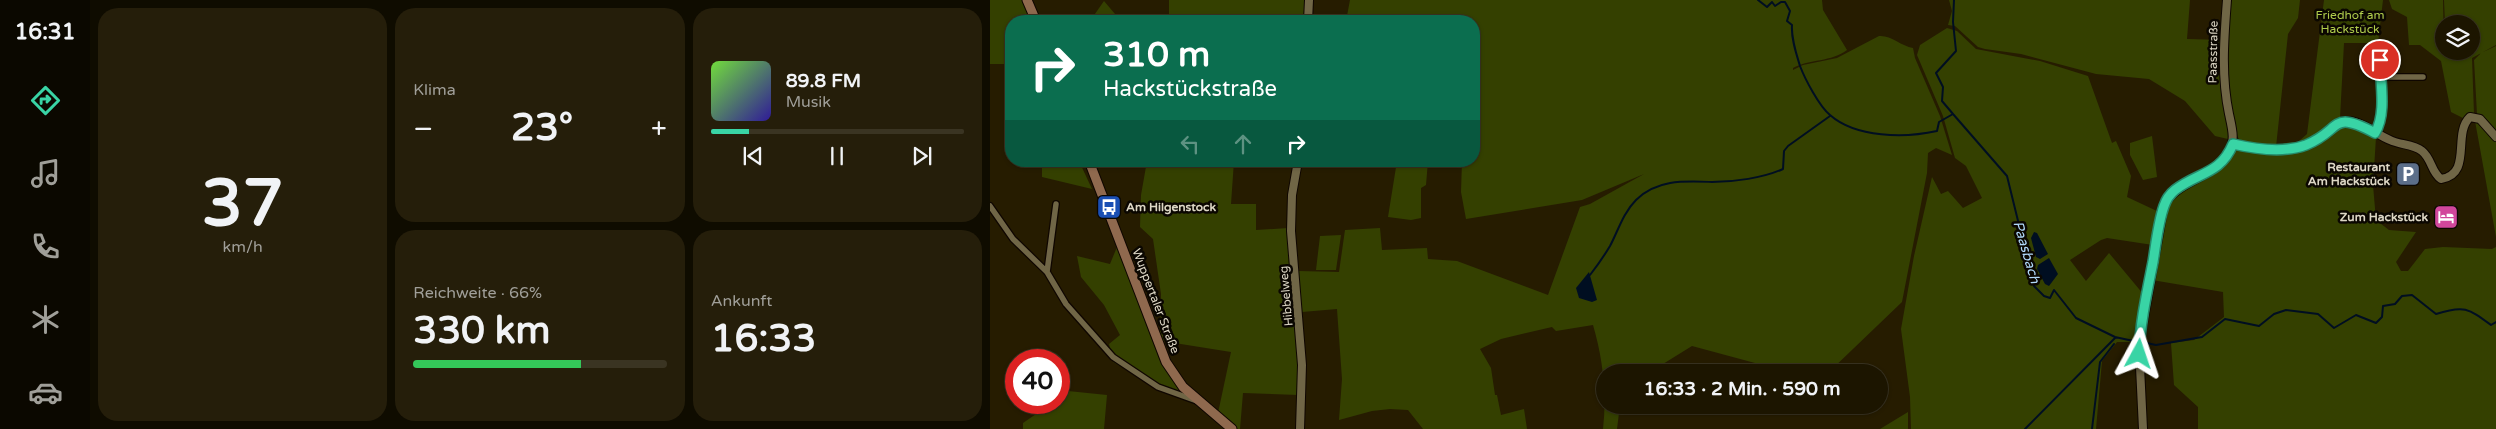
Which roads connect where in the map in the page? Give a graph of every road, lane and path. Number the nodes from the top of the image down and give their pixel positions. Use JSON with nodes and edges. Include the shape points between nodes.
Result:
{"nodes":[{"id":1,"x":1027,"y":0,"type":"edge"},
{"id":2,"x":1309,"y":0,"type":"edge"},
{"id":3,"x":2226,"y":0,"type":"edge"},
{"id":4,"x":1033,"y":15,"type":"edge"},
{"id":5,"x":1308,"y":15,"type":"edge"},
{"id":6,"x":2379,"y":43,"type":"dead end"},
{"id":7,"x":2380,"y":77,"type":"junction"},
{"id":8,"x":2423,"y":77,"type":"dead end"},
{"id":9,"x":2375,"y":133,"type":"junction"},
{"id":10,"x":2496,"y":137,"type":"edge"},
{"id":11,"x":2233,"y":144,"type":"junction"},
{"id":12,"x":1091,"y":167,"type":"edge"},
{"id":13,"x":1297,"y":167,"type":"edge"},
{"id":14,"x":1056,"y":204,"type":"dead end"},
{"id":15,"x":990,"y":206,"type":"edge"},
{"id":16,"x":1047,"y":272,"type":"junction"},
{"id":17,"x":1199,"y":402,"type":"junction"},
{"id":18,"x":1232,"y":429,"type":"edge"},
{"id":19,"x":1300,"y":429,"type":"edge"},
{"id":20,"x":2143,"y":429,"type":"edge"}],
"edges":[{"from":1,"to":4,"type":"main road"},
{"from":2,"to":5,"type":"street"},
{"from":3,"to":11,"type":"street","name":"Paasstraße","via":[[2222,68]]},
{"from":6,"to":7,"type":"street"},
{"from":7,"to":8,"type":"street"},
{"from":7,"to":9,"type":"street","via":[[2381,114]]},
{"from":9,"to":10,"type":"street","via":[[2422,151],[2441,179],[2452,176],[2458,168],[2461,131],[2470,117],[2480,119]]},
{"from":9,"to":11,"type":"street","via":[[2355,122],[2344,121],[2304,146],[2272,149]]},
{"from":11,"to":20,"type":"street","via":[[2221,164],[2175,190],[2164,205],[2140,342]]},
{"from":12,"to":17,"type":"main road","name":"Wuppertaler Straße","via":[[1166,362],[1183,387]]},
{"from":13,"to":19,"type":"street","name":"Hibbelweg","via":[[1291,231],[1302,366]]},
{"from":14,"to":16,"type":"street"},
{"from":15,"to":16,"type":"street","via":[[1013,239]]},
{"from":16,"to":17,"type":"street","via":[[1066,304],[1113,357],[1158,387]]},
{"from":17,"to":18,"type":"main road","name":"Wuppertaler Straße"}]}
